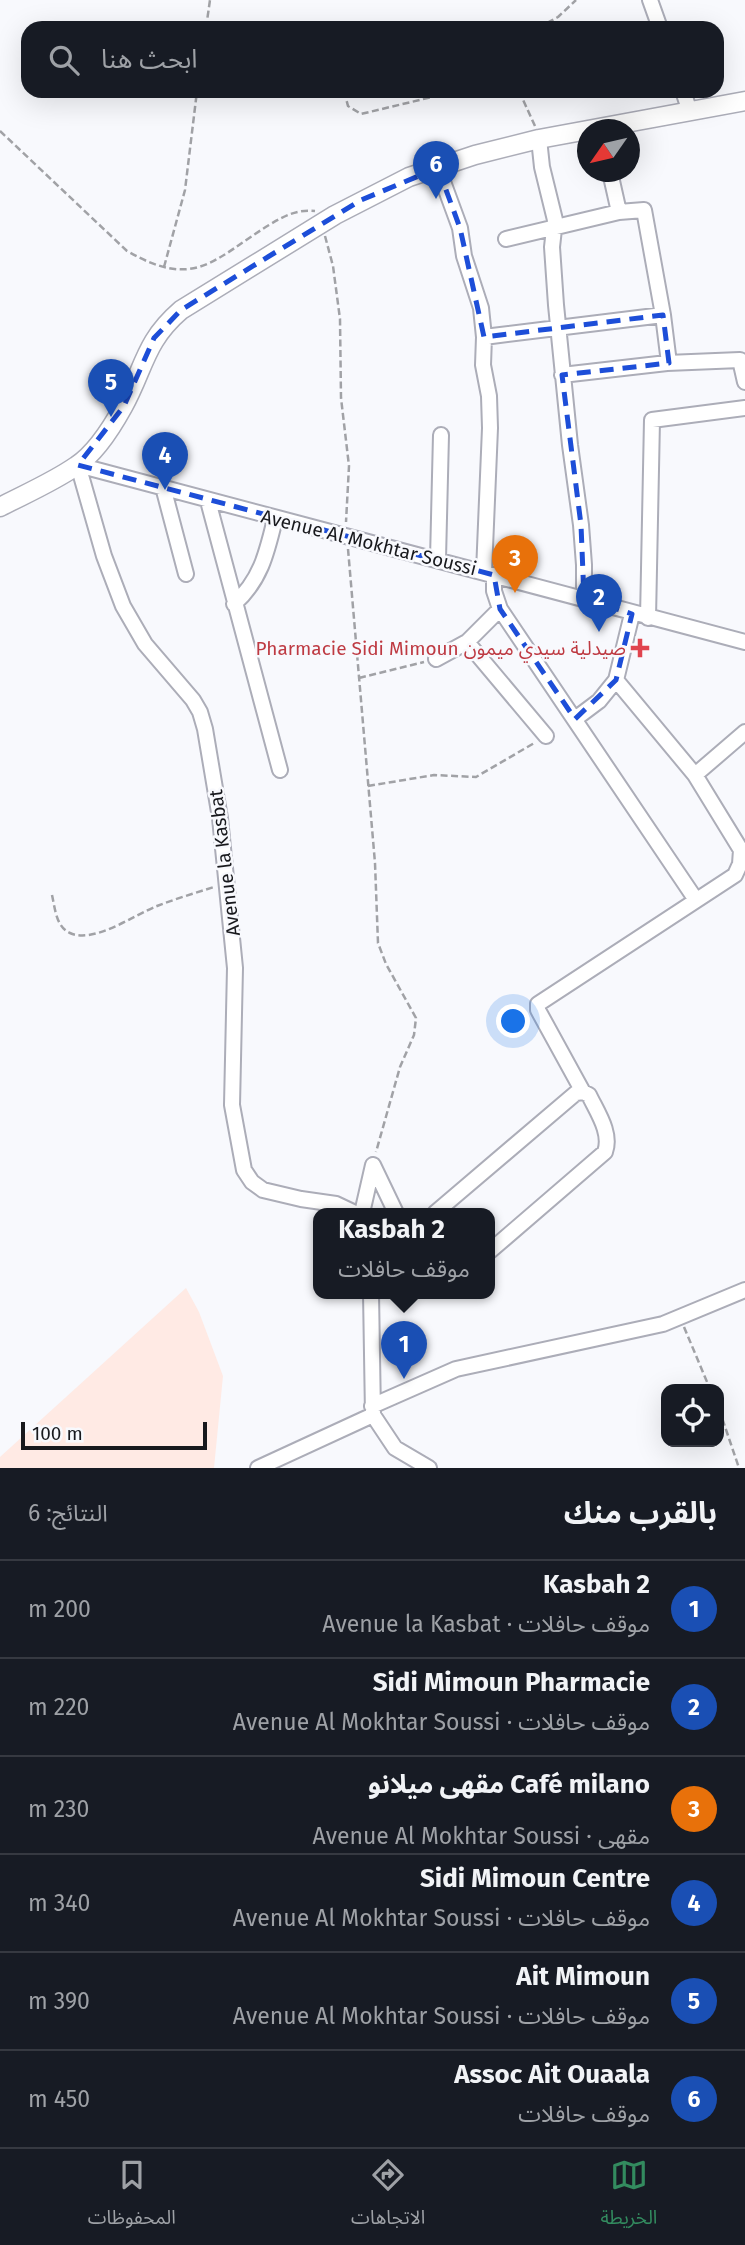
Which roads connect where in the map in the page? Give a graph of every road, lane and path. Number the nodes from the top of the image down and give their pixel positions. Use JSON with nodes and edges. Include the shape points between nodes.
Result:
{"nodes":[{"id":1,"x":210,"y":0,"type":"edge"},
{"id":2,"x":576,"y":0,"type":"edge"},
{"id":3,"x":650,"y":0,"type":"edge"},
{"id":4,"x":207,"y":21,"type":"edge"},
{"id":5,"x":551,"y":21,"type":"edge"},
{"id":6,"x":658,"y":21,"type":"edge"},
{"id":7,"x":196,"y":98,"type":"edge"},
{"id":8,"x":346,"y":98,"type":"edge"},
{"id":9,"x":427,"y":98,"type":"edge"},
{"id":10,"x":522,"y":98,"type":"edge"},
{"id":11,"x":686,"y":98,"type":"edge"},
{"id":12,"x":745,"y":101,"type":"edge"},
{"id":13,"x":690,"y":109,"type":"junction"},
{"id":14,"x":640,"y":120,"type":"edge"},
{"id":15,"x":0,"y":131,"type":"edge"},
{"id":16,"x":577,"y":132,"type":"edge"},
{"id":17,"x":539,"y":139,"type":"junction"},
{"id":18,"x":438,"y":168,"type":"junction"},
{"id":19,"x":612,"y":182,"type":"edge"},
{"id":20,"x":619,"y":212,"type":"junction"},
{"id":21,"x":329,"y":219,"type":"junction"},
{"id":22,"x":554,"y":228,"type":"junction"},
{"id":23,"x":506,"y":239,"type":"dead end"},
{"id":24,"x":164,"y":267,"type":"junction"},
{"id":25,"x":663,"y":315,"type":"junction"},
{"id":26,"x":558,"y":327,"type":"junction"},
{"id":27,"x":484,"y":337,"type":"junction"},
{"id":28,"x":669,"y":363,"type":"junction"},
{"id":29,"x":562,"y":375,"type":"junction"},
{"id":30,"x":745,"y":382,"type":"edge"},
{"id":31,"x":745,"y":408,"type":"edge"},
{"id":32,"x":441,"y":435,"type":"dead end"},
{"id":33,"x":78,"y":465,"type":"junction"},
{"id":34,"x":163,"y":487,"type":"junction"},
{"id":35,"x":208,"y":501,"type":"junction"},
{"id":36,"x":0,"y":508,"type":"edge"},
{"id":37,"x":275,"y":519,"type":"junction"},
{"id":38,"x":347,"y":538,"type":"junction"},
{"id":39,"x":438,"y":559,"type":"junction"},
{"id":40,"x":186,"y":574,"type":"dead end"},
{"id":41,"x":489,"y":574,"type":"junction"},
{"id":42,"x":584,"y":598,"type":"junction"},
{"id":43,"x":234,"y":604,"type":"junction"},
{"id":44,"x":500,"y":609,"type":"junction"},
{"id":45,"x":632,"y":614,"type":"junction"},
{"id":46,"x":648,"y":618,"type":"junction"},
{"id":47,"x":467,"y":642,"type":"junction"},
{"id":48,"x":745,"y":642,"type":"edge"},
{"id":49,"x":436,"y":659,"type":"joint"},
{"id":50,"x":359,"y":678,"type":"junction"},
{"id":51,"x":615,"y":680,"type":"junction"},
{"id":52,"x":575,"y":719,"type":"junction"},
{"id":53,"x":745,"y":732,"type":"edge"},
{"id":54,"x":546,"y":736,"type":"joint"},
{"id":55,"x":280,"y":770,"type":"dead end"},
{"id":56,"x":695,"y":775,"type":"junction"},
{"id":57,"x":368,"y":786,"type":"junction"},
{"id":58,"x":227,"y":883,"type":"junction"},
{"id":59,"x":52,"y":895,"type":"dead end"},
{"id":60,"x":696,"y":901,"type":"junction"},
{"id":61,"x":583,"y":1092,"type":"junction"},
{"id":62,"x":373,"y":1164,"type":"junction"},
{"id":63,"x":344,"y":1208,"type":"edge"},
{"id":64,"x":363,"y":1208,"type":"edge"},
{"id":65,"x":394,"y":1208,"type":"edge"},
{"id":66,"x":441,"y":1208,"type":"edge"},
{"id":67,"x":495,"y":1247,"type":"edge"},
{"id":68,"x":745,"y":1290,"type":"edge"},
{"id":69,"x":371,"y":1299,"type":"edge"},
{"id":70,"x":680,"y":1317,"type":"junction"},
{"id":71,"x":708,"y":1384,"type":"edge"},
{"id":72,"x":372,"y":1410,"type":"junction"},
{"id":73,"x":724,"y":1424,"type":"edge"},
{"id":74,"x":258,"y":1468,"type":"edge"},
{"id":75,"x":429,"y":1468,"type":"edge"},
{"id":76,"x":739,"y":1468,"type":"edge"}],
"edges":[{"from":1,"to":4,"type":"path"},
{"from":2,"to":5,"type":"path"},
{"from":3,"to":6,"type":"street"},
{"from":7,"to":24,"type":"path","via":[[185,190]]},
{"from":8,"to":9,"type":"path","via":[[348,106],[360,114]]},
{"from":10,"to":17,"type":"path"},
{"from":11,"to":13,"type":"street"},
{"from":12,"to":13,"type":"street"},
{"from":13,"to":14,"type":"street"},
{"from":15,"to":24,"type":"path","via":[[127,251]]},
{"from":16,"to":17,"type":"street"},
{"from":17,"to":18,"type":"street"},
{"from":17,"to":22,"type":"street"},
{"from":18,"to":21,"type":"street","via":[[382,190]]},
{"from":18,"to":27,"type":"street","via":[[460,228]]},
{"from":19,"to":20,"type":"street"},
{"from":20,"to":22,"type":"street"},
{"from":20,"to":25,"type":"street","via":[[644,209]]},
{"from":21,"to":24,"type":"path","via":[[303,210],[294,212],[205,265],[181,270]]},
{"from":21,"to":33,"type":"street","via":[[166,323],[150,346],[124,406]]},
{"from":21,"to":38,"type":"path","via":[[349,467]]},
{"from":22,"to":23,"type":"street"},
{"from":22,"to":26,"type":"street"},
{"from":25,"to":26,"type":"street"},
{"from":25,"to":28,"type":"street"},
{"from":26,"to":27,"type":"street"},
{"from":26,"to":29,"type":"street"},
{"from":27,"to":41,"type":"street","via":[[490,428]]},
{"from":28,"to":29,"type":"street"},
{"from":28,"to":30,"type":"street","via":[[740,360]]},
{"from":29,"to":42,"type":"street","via":[[581,525]]},
{"from":31,"to":46,"type":"street","via":[[652,420]]},
{"from":32,"to":39,"type":"street"},
{"from":33,"to":34,"type":"street","name":"Avenue Al Mokhtar Soussi"},
{"from":33,"to":36,"type":"street"},
{"from":33,"to":58,"type":"street","name":"Avenue la Kasbat","via":[[123,606],[145,644],[200,712]]},
{"from":34,"to":35,"type":"street","name":"Avenue Al Mokhtar Soussi"},
{"from":34,"to":40,"type":"street"},
{"from":35,"to":37,"type":"street","name":"Avenue Al Mokhtar Soussi"},
{"from":35,"to":43,"type":"street"},
{"from":37,"to":38,"type":"street","name":"Avenue Al Mokhtar Soussi"},
{"from":37,"to":43,"type":"street","via":[[256,580]]},
{"from":38,"to":39,"type":"street","name":"Avenue Al Mokhtar Soussi"},
{"from":38,"to":50,"type":"path"},
{"from":39,"to":41,"type":"street","name":"Avenue Al Mokhtar Soussi"},
{"from":41,"to":42,"type":"street","name":"Avenue Al Mokhtar Soussi"},
{"from":41,"to":44,"type":"street"},
{"from":42,"to":45,"type":"street","name":"Avenue Al Mokhtar Soussi"},
{"from":43,"to":55,"type":"street"},
{"from":44,"to":47,"type":"street"},
{"from":44,"to":52,"type":"street"},
{"from":45,"to":46,"type":"street","name":"Avenue Al Mokhtar Soussi"},
{"from":45,"to":51,"type":"street"},
{"from":46,"to":48,"type":"street","name":"Avenue Al Mokhtar Soussi"},
{"from":47,"to":49,"type":"street"},
{"from":47,"to":54,"type":"street"},
{"from":49,"to":50,"type":"path"},
{"from":50,"to":57,"type":"path"},
{"from":51,"to":52,"type":"street","via":[[599,701]]},
{"from":51,"to":56,"type":"street"},
{"from":52,"to":60,"type":"street"},
{"from":53,"to":56,"type":"street"},
{"from":54,"to":57,"type":"path","via":[[476,778],[434,775]]},
{"from":56,"to":60,"type":"street","via":[[741,850],[734,875]]},
{"from":57,"to":62,"type":"path","via":[[378,943],[416,1018]]},
{"from":58,"to":59,"type":"path","via":[[156,906],[100,933],[81,936],[68,933],[58,922]]},
{"from":58,"to":63,"type":"street","name":"Avenue la Kasbat","via":[[235,968],[232,1105],[244,1170],[263,1190]]},
{"from":60,"to":61,"type":"street","via":[[538,1004]]},
{"from":61,"to":66,"type":"street","via":[[576,1093]]},
{"from":61,"to":67,"type":"street","via":[[589,1095],[607,1136],[605,1152]]},
{"from":62,"to":64,"type":"street"},
{"from":62,"to":65,"type":"street"},
{"from":68,"to":70,"type":"street"},
{"from":69,"to":72,"type":"street"},
{"from":70,"to":71,"type":"path"},
{"from":70,"to":72,"type":"street","via":[[617,1336],[456,1369]]},
{"from":72,"to":74,"type":"street"},
{"from":72,"to":75,"type":"street","via":[[395,1448]]},
{"from":73,"to":76,"type":"path"}]}
